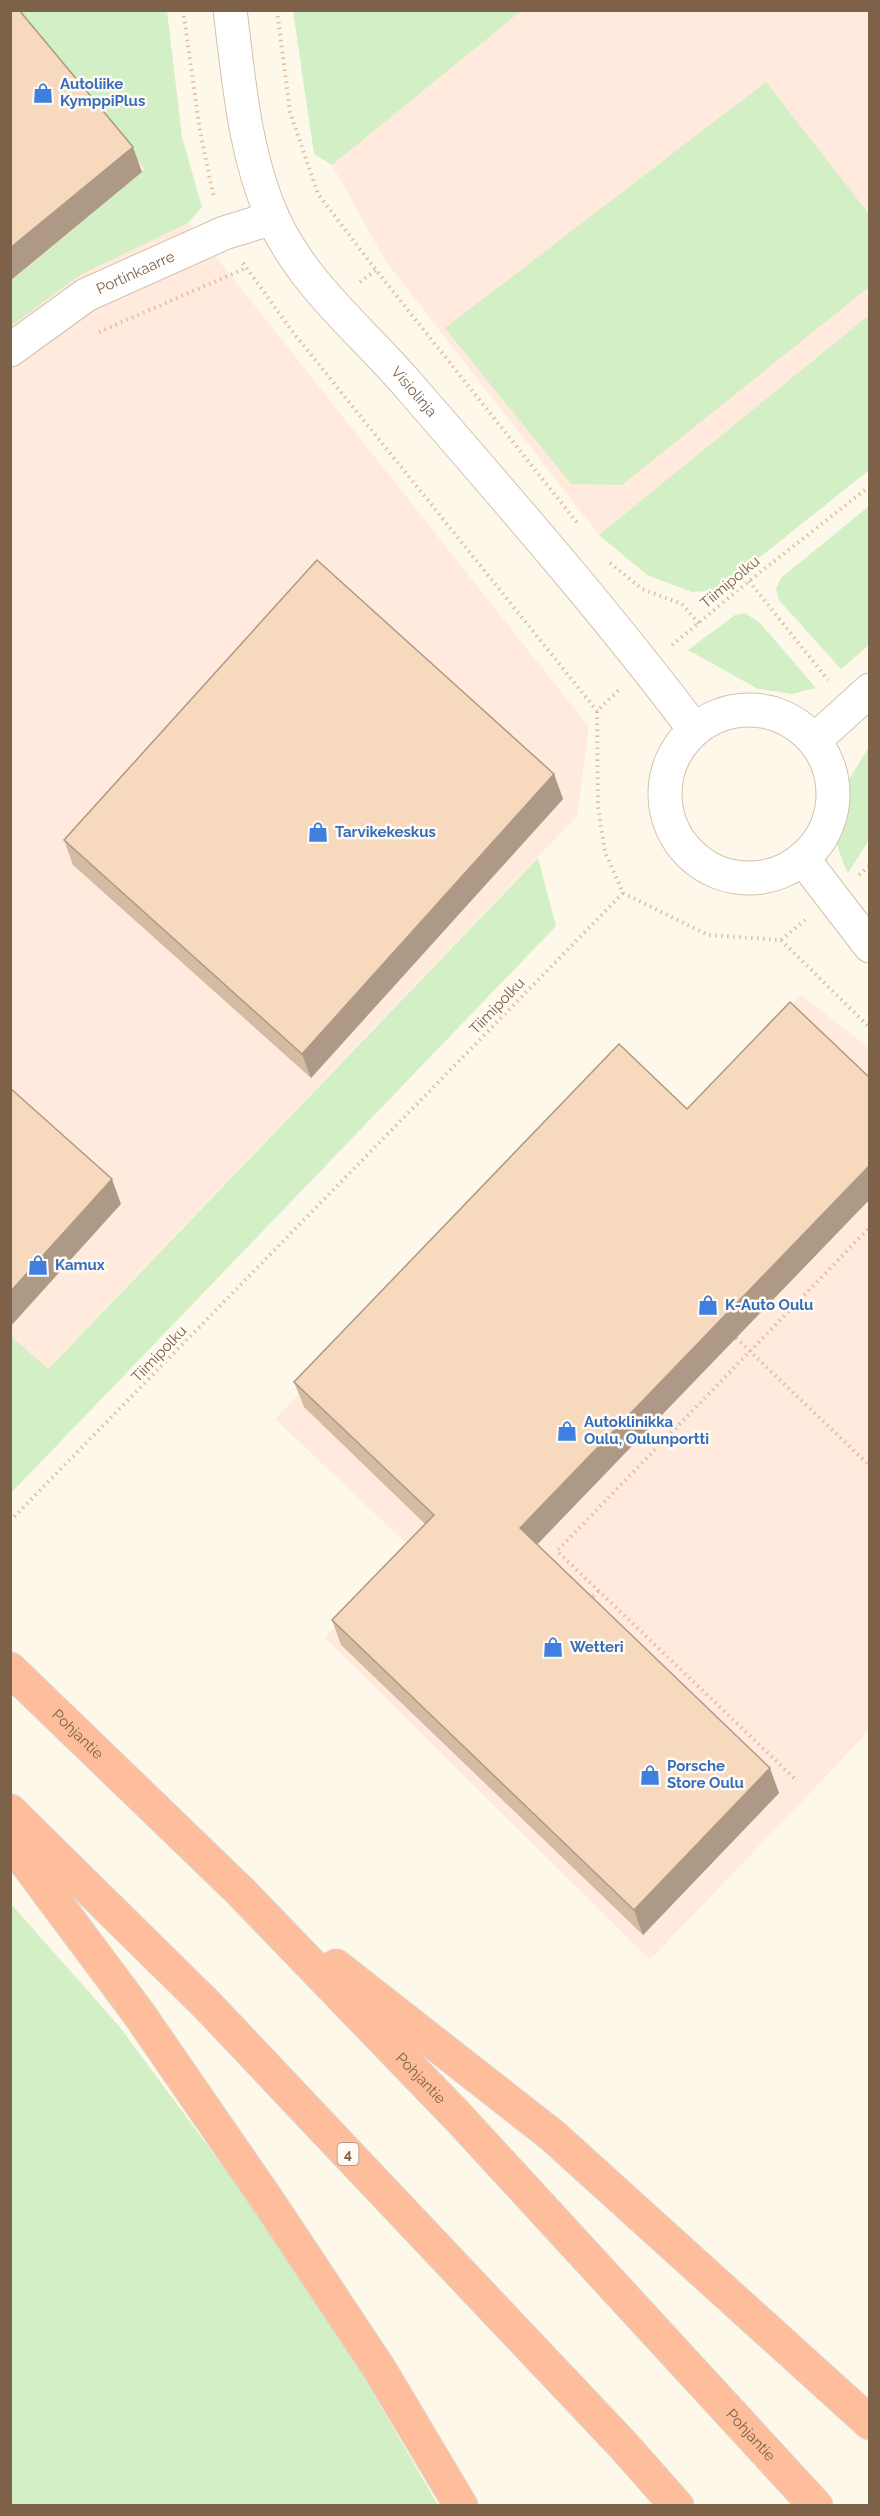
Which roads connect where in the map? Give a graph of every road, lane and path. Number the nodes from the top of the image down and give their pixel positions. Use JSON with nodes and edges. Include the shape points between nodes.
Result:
{"nodes":[{"id":1,"x":230,"y":10,"type":"edge"},
{"id":2,"x":277,"y":10,"type":"edge"},
{"id":3,"x":273,"y":218,"type":"junction"},
{"id":4,"x":246,"y":268,"type":"dead end"},
{"id":5,"x":96,"y":333,"type":"dead end"},
{"id":6,"x":10,"y":351,"type":"edge"},
{"id":7,"x":870,"y":486,"type":"edge"},
{"id":8,"x":586,"y":534,"type":"dead end"},
{"id":9,"x":608,"y":561,"type":"dead end"},
{"id":10,"x":749,"y":580,"type":"junction"},
{"id":11,"x":699,"y":624,"type":"junction"},
{"id":12,"x":646,"y":666,"type":"junction"},
{"id":13,"x":860,"y":698,"type":"edge"},
{"id":14,"x":694,"y":729,"type":"junction"},
{"id":15,"x":815,"y":740,"type":"junction"},
{"id":16,"x":803,"y":859,"type":"junction"},
{"id":17,"x":870,"y":866,"type":"edge"},
{"id":18,"x":623,"y":893,"type":"junction"},
{"id":19,"x":832,"y":897,"type":"junction"},
{"id":20,"x":782,"y":940,"type":"junction"},
{"id":21,"x":870,"y":946,"type":"edge"},
{"id":22,"x":870,"y":1028,"type":"edge"},
{"id":23,"x":870,"y":1227,"type":"edge"},
{"id":24,"x":736,"y":1338,"type":"dead end"},
{"id":25,"x":750,"y":1351,"type":"junction"},
{"id":26,"x":870,"y":1466,"type":"edge"},
{"id":27,"x":10,"y":1521,"type":"edge"},
{"id":28,"x":599,"y":1590,"type":"junction"},
{"id":29,"x":584,"y":1606,"type":"edge"},
{"id":30,"x":10,"y":1669,"type":"edge"},
{"id":31,"x":794,"y":1778,"type":"dead end"},
{"id":32,"x":10,"y":1811,"type":"edge"},
{"id":33,"x":10,"y":1841,"type":"edge"},
{"id":34,"x":240,"y":1891,"type":"junction"},
{"id":35,"x":870,"y":2423,"type":"edge"},
{"id":36,"x":462,"y":2505,"type":"edge"},
{"id":37,"x":677,"y":2505,"type":"edge"},
{"id":38,"x":816,"y":2505,"type":"edge"}],
"edges":[{"from":1,"to":3,"type":"street","name":"Visiolinja","via":[[244,120]]},
{"from":2,"to":8,"type":"path","via":[[290,112],[318,194]]},
{"from":3,"to":6,"type":"street","name":"Portinkaarre","via":[[224,233],[86,295]]},
{"from":3,"to":12,"type":"street","name":"Visiolinja","via":[[288,246],[331,303],[408,384]]},
{"from":4,"to":5,"type":"path"},
{"from":7,"to":10,"type":"path","name":"Tiimipolku"},
{"from":9,"to":11,"type":"path","via":[[642,589],[682,604]]},
{"from":10,"to":11,"type":"path","name":"Tiimipolku"},
{"from":10,"to":13,"type":"path"},
{"from":11,"to":12,"type":"path","name":"Tiimipolku"},
{"from":12,"to":14,"type":"street","name":"Visiolinja"},
{"from":12,"to":18,"type":"path","name":"Tiimipolku","via":[[597,711],[598,807],[605,852]]},
{"from":13,"to":15,"type":"street"},
{"from":14,"to":15,"type":"street","via":[[735,710],[757,710],[779,714]]},
{"from":14,"to":16,"type":"street","via":[[669,765],[664,786],[672,830],[684,848],[720,873],[742,878],[785,871]]},
{"from":15,"to":16,"type":"street","via":[[827,759],[834,802],[829,823]]},
{"from":16,"to":19,"type":"street"},
{"from":17,"to":19,"type":"path"},
{"from":18,"to":20,"type":"path","via":[[708,935]]},
{"from":18,"to":27,"type":"path","name":"Tiimipolku"},
{"from":19,"to":20,"type":"path"},
{"from":19,"to":21,"type":"street"},
{"from":20,"to":22,"type":"path"},
{"from":23,"to":25,"type":"path"},
{"from":24,"to":25,"type":"path"},
{"from":25,"to":26,"type":"path"},
{"from":25,"to":28,"type":"path","via":[[557,1551]]},
{"from":28,"to":29,"type":"path"},
{"from":28,"to":31,"type":"path"},
{"from":30,"to":34,"type":"highway","name":"Pohjantie"},
{"from":32,"to":37,"type":"highway","number":"4","via":[[207,2005]]},
{"from":33,"to":36,"type":"highway","via":[[139,2014],[270,2204],[380,2370]]},
{"from":34,"to":35,"type":"highway","via":[[553,2136]]},
{"from":34,"to":38,"type":"highway","name":"Pohjantie","via":[[460,2119]]}]}
